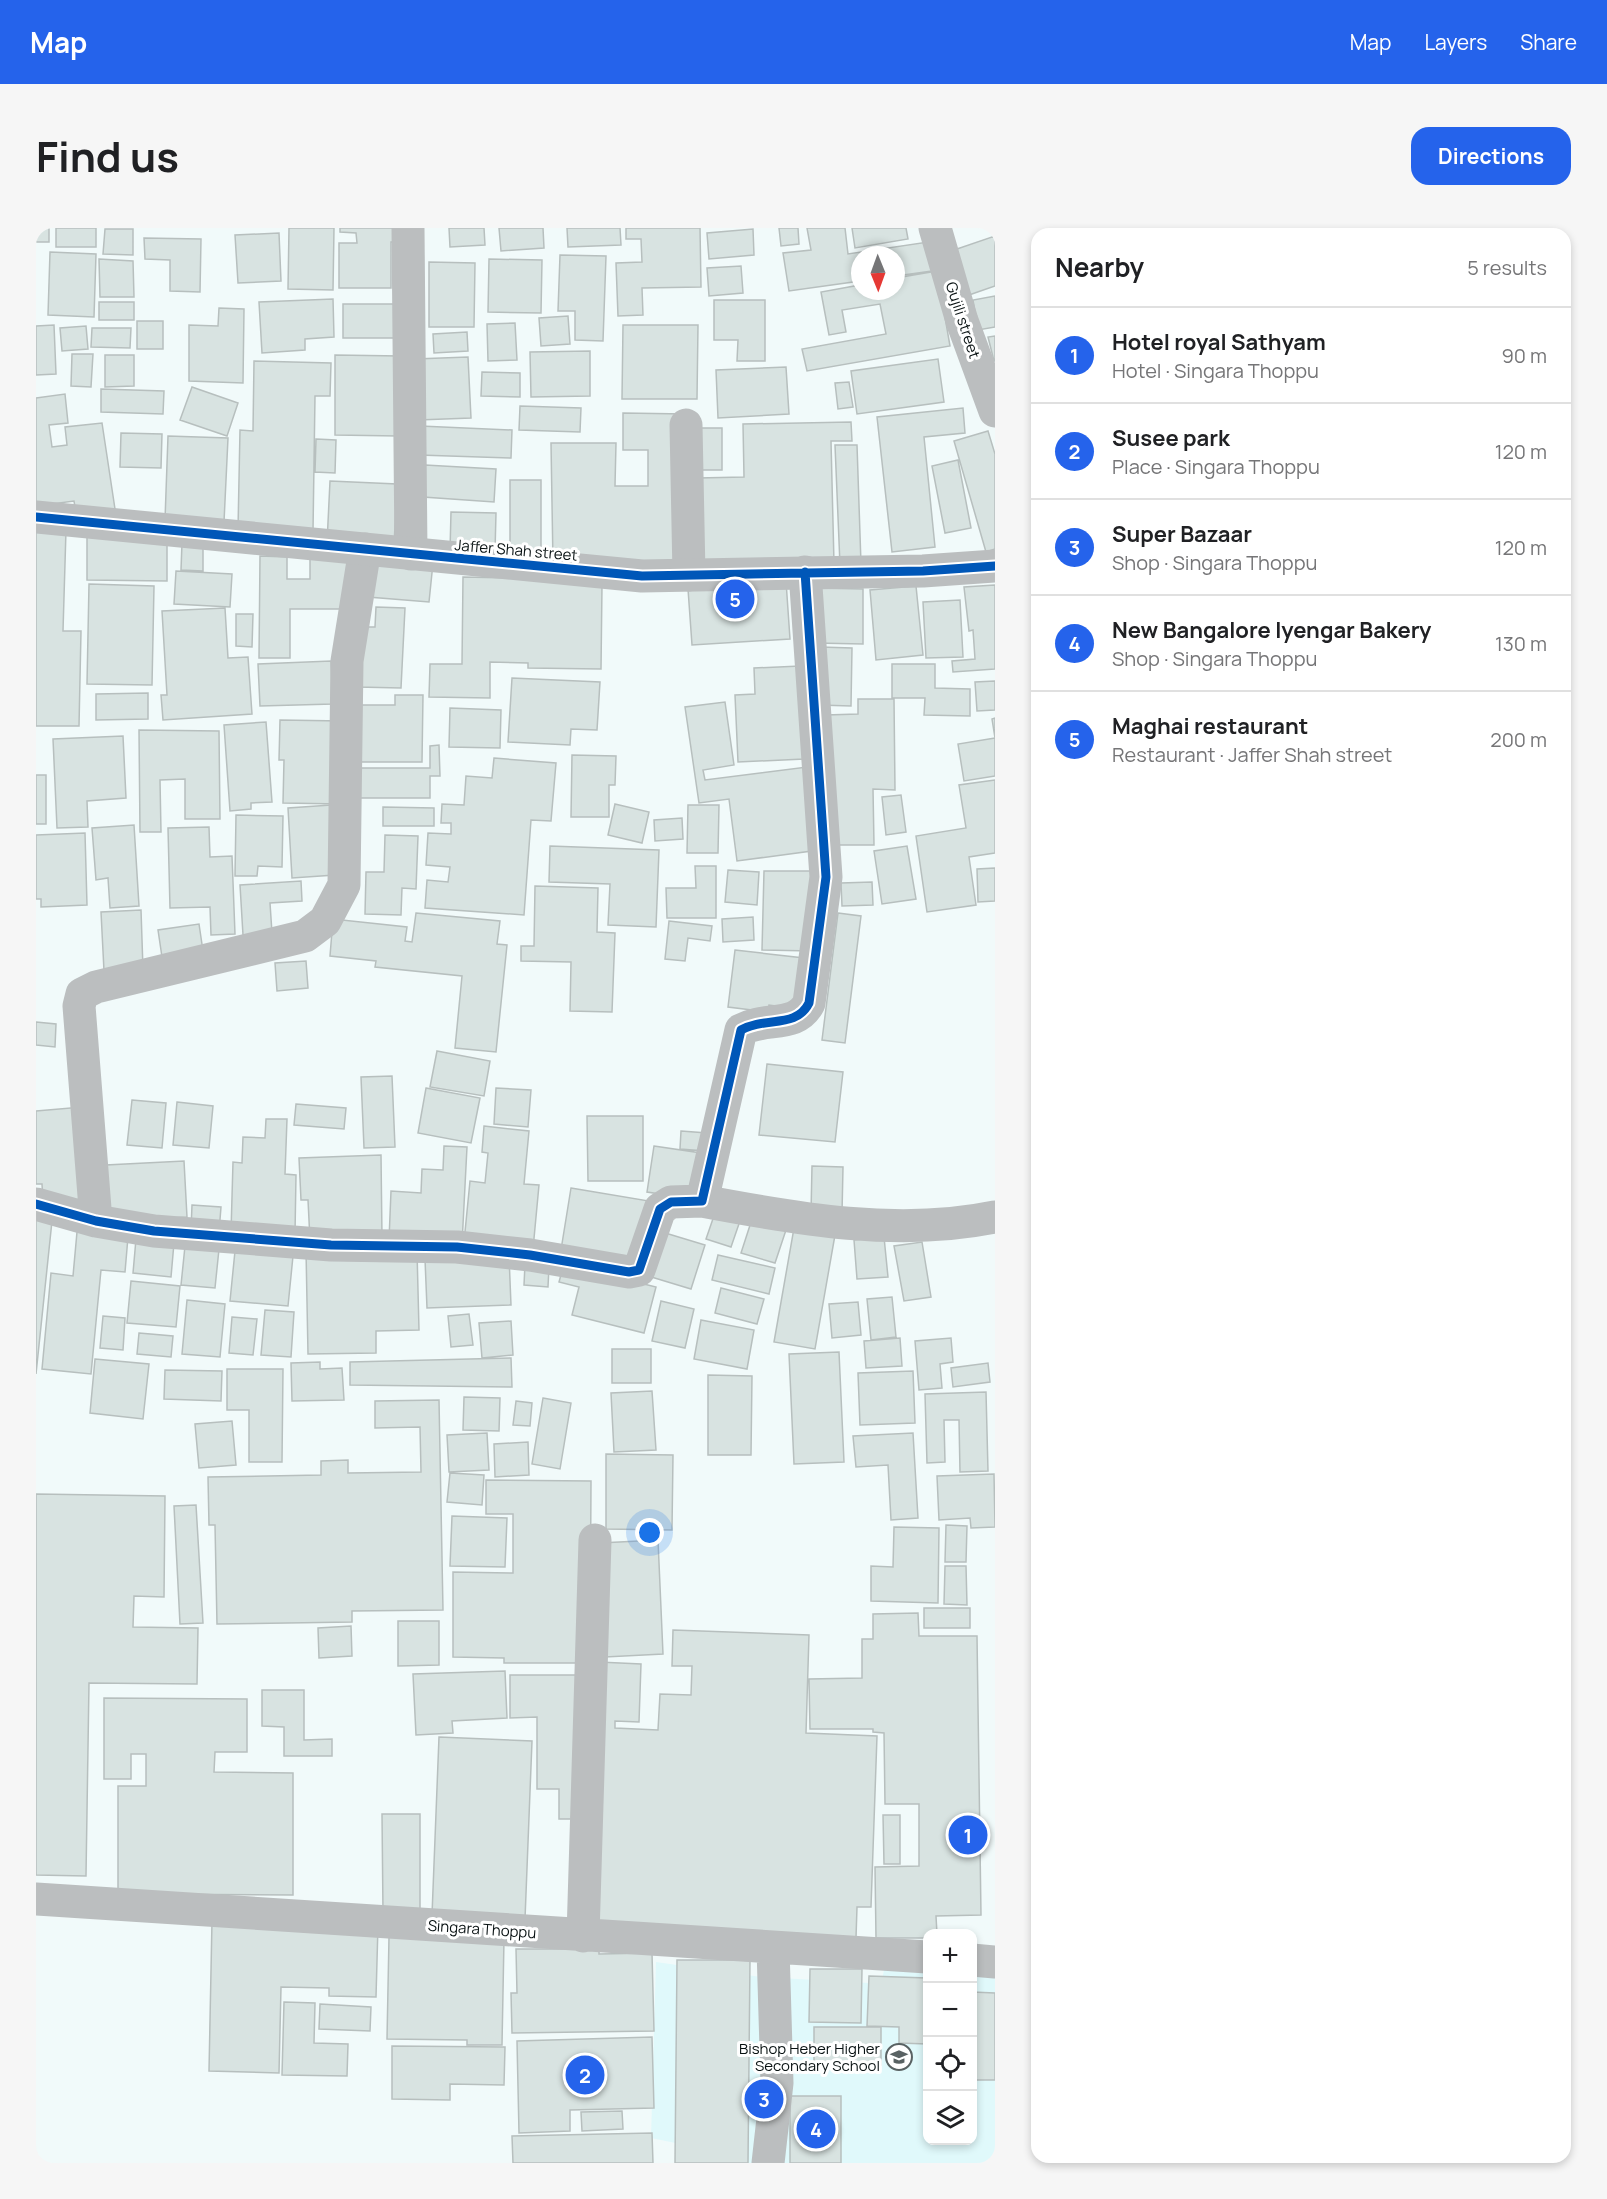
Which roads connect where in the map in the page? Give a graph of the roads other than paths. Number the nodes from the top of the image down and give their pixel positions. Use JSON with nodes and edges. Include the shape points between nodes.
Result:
{"nodes":[{"id":1,"x":408,"y":228,"type":"edge"},
{"id":2,"x":934,"y":228,"type":"edge"},
{"id":3,"x":995,"y":411,"type":"edge"},
{"id":4,"x":686,"y":425,"type":"dead end"},
{"id":5,"x":36,"y":517,"type":"edge"},
{"id":6,"x":365,"y":549,"type":"junction"},
{"id":7,"x":411,"y":554,"type":"junction"},
{"id":8,"x":995,"y":566,"type":"edge"},
{"id":9,"x":806,"y":573,"type":"junction"},
{"id":10,"x":689,"y":575,"type":"junction"},
{"id":11,"x":702,"y":1201,"type":"junction"},
{"id":12,"x":36,"y":1204,"type":"edge"},
{"id":13,"x":995,"y":1217,"type":"edge"},
{"id":14,"x":96,"y":1221,"type":"junction"},
{"id":15,"x":595,"y":1540,"type":"dead end"},
{"id":16,"x":36,"y":1899,"type":"edge"},
{"id":17,"x":583,"y":1936,"type":"junction"},
{"id":18,"x":773,"y":1948,"type":"junction"},
{"id":19,"x":923,"y":1957,"type":"edge"},
{"id":20,"x":977,"y":1960,"type":"edge"},
{"id":21,"x":995,"y":1962,"type":"edge"},
{"id":22,"x":768,"y":2163,"type":"edge"}],
"edges":[{"from":1,"to":7,"type":"street"},
{"from":2,"to":3,"type":"street","name":"Gujili street"},
{"from":4,"to":10,"type":"street"},
{"from":5,"to":6,"type":"street","name":"Jaffer Shah street"},
{"from":6,"to":7,"type":"street","name":"Jaffer Shah street"},
{"from":6,"to":14,"type":"street","via":[[347,661],[344,885],[325,921],[305,936],[96,987],[82,994],[78,1006]]},
{"from":7,"to":10,"type":"street","name":"Jaffer Shah street","via":[[642,576]]},
{"from":8,"to":9,"type":"street","name":"Jaffer Shah street"},
{"from":9,"to":10,"type":"street","name":"Jaffer Shah street"},
{"from":9,"to":11,"type":"street","via":[[826,877],[809,1003],[803,1015],[796,1018],[753,1023],[741,1030]]},
{"from":11,"to":13,"type":"street","via":[[846,1223],[940,1226]]},
{"from":11,"to":14,"type":"street","via":[[671,1202],[660,1209],[639,1270],[629,1272],[457,1247],[331,1245],[154,1230]]},
{"from":12,"to":14,"type":"street"},
{"from":15,"to":17,"type":"street"},
{"from":16,"to":17,"type":"street","name":"Singara Thoppu"},
{"from":17,"to":18,"type":"street","name":"Singara Thoppu"},
{"from":18,"to":19,"type":"street","name":"Singara Thoppu"},
{"from":18,"to":22,"type":"street","via":[[777,2083]]},
{"from":20,"to":21,"type":"street"}]}
